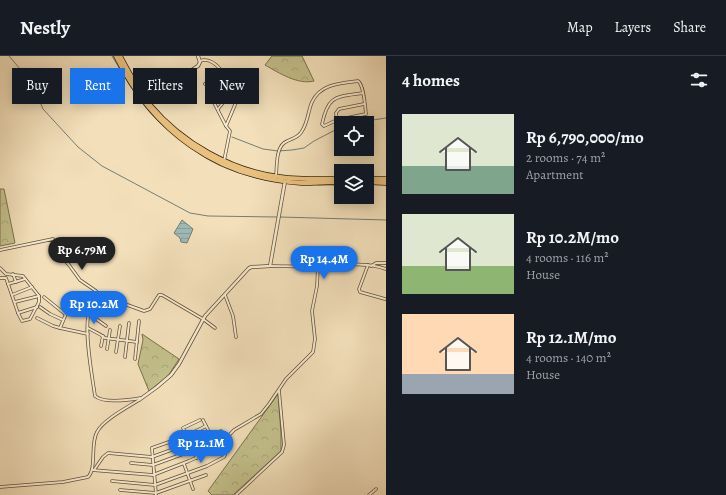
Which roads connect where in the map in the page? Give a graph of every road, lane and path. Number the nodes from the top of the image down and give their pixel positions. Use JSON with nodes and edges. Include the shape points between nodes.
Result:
{"nodes":[{"id":1,"x":116,"y":56,"type":"edge"},
{"id":2,"x":120,"y":56,"type":"edge"},
{"id":3,"x":198,"y":56,"type":"edge"},
{"id":4,"x":200,"y":60,"type":"junction"},
{"id":5,"x":195,"y":68,"type":"edge"},
{"id":6,"x":219,"y":68,"type":"edge"},
{"id":7,"x":133,"y":78,"type":"edge"},
{"id":8,"x":363,"y":93,"type":"junction"},
{"id":9,"x":149,"y":104,"type":"edge"},
{"id":10,"x":215,"y":104,"type":"edge"},
{"id":11,"x":222,"y":104,"type":"edge"},
{"id":12,"x":235,"y":104,"type":"edge"},
{"id":13,"x":364,"y":104,"type":"junction"},
{"id":14,"x":218,"y":109,"type":"junction"},
{"id":15,"x":336,"y":116,"type":"edge"},
{"id":16,"x":359,"y":116,"type":"edge"},
{"id":17,"x":334,"y":122,"type":"edge"},
{"id":18,"x":226,"y":126,"type":"junction"},
{"id":19,"x":224,"y":161,"type":"junction"},
{"id":20,"x":276,"y":177,"type":"junction"},
{"id":21,"x":334,"y":179,"type":"edge"},
{"id":22,"x":386,"y":179,"type":"edge"},
{"id":23,"x":374,"y":180,"type":"edge"},
{"id":24,"x":374,"y":181,"type":"edge"},
{"id":25,"x":334,"y":182,"type":"edge"},
{"id":26,"x":386,"y":182,"type":"edge"},
{"id":27,"x":285,"y":183,"type":"junction"},
{"id":28,"x":0,"y":250,"type":"edge"},
{"id":29,"x":386,"y":263,"type":"edge"},
{"id":30,"x":368,"y":265,"type":"junction"},
{"id":31,"x":270,"y":266,"type":"junction"},
{"id":32,"x":318,"y":266,"type":"junction"},
{"id":33,"x":372,"y":266,"type":"junction"},
{"id":34,"x":0,"y":268,"type":"edge"},
{"id":35,"x":386,"y":269,"type":"edge"},
{"id":36,"x":6,"y":274,"type":"junction"},
{"id":37,"x":13,"y":274,"type":"junction"},
{"id":38,"x":0,"y":278,"type":"edge"},
{"id":39,"x":6,"y":278,"type":"junction"},
{"id":40,"x":25,"y":279,"type":"junction"},
{"id":41,"x":16,"y":282,"type":"junction"},
{"id":42,"x":8,"y":284,"type":"junction"},
{"id":43,"x":32,"y":287,"type":"junction"},
{"id":44,"x":12,"y":295,"type":"junction"},
{"id":45,"x":225,"y":295,"type":"junction"},
{"id":46,"x":39,"y":296,"type":"junction"},
{"id":47,"x":44,"y":297,"type":"dead end"},
{"id":48,"x":385,"y":299,"type":"edge"},
{"id":49,"x":98,"y":300,"type":"junction"},
{"id":50,"x":15,"y":302,"type":"junction"},
{"id":51,"x":36,"y":307,"type":"junction"},
{"id":52,"x":40,"y":307,"type":"dead end"},
{"id":53,"x":90,"y":312,"type":"junction"},
{"id":54,"x":18,"y":313,"type":"junction"},
{"id":55,"x":65,"y":314,"type":"junction"},
{"id":56,"x":37,"y":318,"type":"dead end"},
{"id":57,"x":203,"y":319,"type":"junction"},
{"id":58,"x":63,"y":320,"type":"junction"},
{"id":59,"x":139,"y":321,"type":"dead end"},
{"id":60,"x":130,"y":323,"type":"dead end"},
{"id":61,"x":106,"y":326,"type":"dead end"},
{"id":62,"x":120,"y":326,"type":"dead end"},
{"id":63,"x":60,"y":328,"type":"junction"},
{"id":64,"x":88,"y":328,"type":"junction"},
{"id":65,"x":215,"y":328,"type":"dead end"},
{"id":66,"x":110,"y":330,"type":"dead end"},
{"id":67,"x":88,"y":334,"type":"junction"},
{"id":68,"x":103,"y":336,"type":"junction"},
{"id":69,"x":236,"y":337,"type":"dead end"},
{"id":70,"x":108,"y":338,"type":"junction"},
{"id":71,"x":118,"y":339,"type":"junction"},
{"id":72,"x":127,"y":341,"type":"junction"},
{"id":73,"x":137,"y":342,"type":"junction"},
{"id":74,"x":101,"y":346,"type":"dead end"},
{"id":75,"x":107,"y":349,"type":"dead end"},
{"id":76,"x":116,"y":352,"type":"dead end"},
{"id":77,"x":125,"y":357,"type":"dead end"},
{"id":78,"x":135,"y":359,"type":"dead end"},
{"id":79,"x":279,"y":389,"type":"junction"},
{"id":80,"x":140,"y":399,"type":"junction"},
{"id":81,"x":200,"y":420,"type":"dead end"},
{"id":82,"x":203,"y":420,"type":"dead end"},
{"id":83,"x":206,"y":426,"type":"junction"},
{"id":84,"x":221,"y":432,"type":"dead end"},
{"id":85,"x":209,"y":433,"type":"junction"},
{"id":86,"x":186,"y":436,"type":"junction"},
{"id":87,"x":211,"y":436,"type":"junction"},
{"id":88,"x":213,"y":440,"type":"junction"},
{"id":89,"x":190,"y":443,"type":"junction"},
{"id":90,"x":218,"y":448,"type":"junction"},
{"id":91,"x":194,"y":450,"type":"junction"},
{"id":92,"x":152,"y":457,"type":"junction"},
{"id":93,"x":197,"y":458,"type":"junction"},
{"id":94,"x":131,"y":463,"type":"dead end"},
{"id":95,"x":184,"y":464,"type":"junction"},
{"id":96,"x":153,"y":465,"type":"junction"},
{"id":97,"x":109,"y":467,"type":"dead end"},
{"id":98,"x":93,"y":470,"type":"junction"},
{"id":99,"x":108,"y":471,"type":"junction"},
{"id":100,"x":187,"y":473,"type":"junction"},
{"id":101,"x":154,"y":475,"type":"junction"},
{"id":102,"x":206,"y":475,"type":"dead end"},
{"id":103,"x":112,"y":481,"type":"dead end"},
{"id":104,"x":190,"y":481,"type":"junction"},
{"id":105,"x":155,"y":484,"type":"junction"},
{"id":106,"x":0,"y":487,"type":"edge"},
{"id":107,"x":193,"y":489,"type":"dead end"},
{"id":108,"x":376,"y":489,"type":"dead end"},
{"id":109,"x":120,"y":490,"type":"dead end"},
{"id":110,"x":156,"y":494,"type":"edge"},
{"id":111,"x":236,"y":495,"type":"edge"},
{"id":112,"x":369,"y":495,"type":"edge"}],
"edges":[{"from":1,"to":27,"type":"highway","via":[[146,105],[164,124],[192,146],[219,162],[246,173]]},
{"from":2,"to":7,"type":"highway"},
{"from":3,"to":4,"type":"street"},
{"from":4,"to":5,"type":"street"},
{"from":4,"to":6,"type":"street","via":[[205,59]]},
{"from":8,"to":13,"type":"street"},
{"from":8,"to":17,"type":"street","via":[[338,97],[328,104],[323,126]]},
{"from":8,"to":20,"type":"street","via":[[358,81],[328,86],[316,96],[301,133],[280,148]]},
{"from":9,"to":19,"type":"highway","via":[[178,132]]},
{"from":10,"to":14,"type":"street"},
{"from":11,"to":14,"type":"street"},
{"from":12,"to":18,"type":"street"},
{"from":13,"to":15,"type":"street","via":[[339,109]]},
{"from":13,"to":16,"type":"street","via":[[366,114]]},
{"from":14,"to":18,"type":"street"},
{"from":18,"to":19,"type":"street","via":[[230,131]]},
{"from":19,"to":20,"type":"highway"},
{"from":20,"to":21,"type":"highway"},
{"from":22,"to":23,"type":"highway"},
{"from":24,"to":26,"type":"highway"},
{"from":25,"to":27,"type":"highway"},
{"from":27,"to":31,"type":"street"},
{"from":28,"to":49,"type":"street","via":[[53,239],[60,255],[80,280],[98,293]]},
{"from":29,"to":33,"type":"street","via":[[376,263]]},
{"from":30,"to":32,"type":"street"},
{"from":30,"to":33,"type":"street"},
{"from":30,"to":48,"type":"street","via":[[360,292]]},
{"from":31,"to":32,"type":"street"},
{"from":31,"to":45,"type":"street","via":[[250,268]]},
{"from":32,"to":79,"type":"street","via":[[312,311],[315,338],[313,352]]},
{"from":33,"to":35,"type":"street"},
{"from":34,"to":36,"type":"street"},
{"from":36,"to":37,"type":"street"},
{"from":36,"to":39,"type":"street"},
{"from":37,"to":40,"type":"street"},
{"from":37,"to":41,"type":"street"},
{"from":38,"to":39,"type":"street"},
{"from":39,"to":42,"type":"street"},
{"from":40,"to":41,"type":"street"},
{"from":40,"to":43,"type":"street"},
{"from":41,"to":42,"type":"street"},
{"from":42,"to":44,"type":"street"},
{"from":43,"to":44,"type":"street"},
{"from":43,"to":46,"type":"street"},
{"from":44,"to":50,"type":"street"},
{"from":45,"to":57,"type":"street"},
{"from":45,"to":69,"type":"street","via":[[233,316]]},
{"from":46,"to":50,"type":"street"},
{"from":46,"to":51,"type":"street"},
{"from":47,"to":55,"type":"street"},
{"from":49,"to":53,"type":"street"},
{"from":49,"to":57,"type":"street","via":[[122,303],[144,311],[150,308],[160,294]]},
{"from":50,"to":54,"type":"street"},
{"from":51,"to":54,"type":"street"},
{"from":51,"to":54,"type":"street","via":[[30,319],[22,321]]},
{"from":52,"to":58,"type":"street"},
{"from":53,"to":55,"type":"street","via":[[76,300]]},
{"from":53,"to":61,"type":"street"},
{"from":53,"to":64,"type":"street"},
{"from":55,"to":58,"type":"street"},
{"from":56,"to":63,"type":"street"},
{"from":57,"to":65,"type":"street"},
{"from":57,"to":80,"type":"street","via":[[172,375]]},
{"from":58,"to":63,"type":"street"},
{"from":59,"to":73,"type":"street"},
{"from":60,"to":72,"type":"street"},
{"from":62,"to":71,"type":"street"},
{"from":63,"to":67,"type":"street"},
{"from":64,"to":67,"type":"street"},
{"from":64,"to":68,"type":"street"},
{"from":66,"to":70,"type":"street"},
{"from":67,"to":80,"type":"street","via":[[96,398]]},
{"from":68,"to":70,"type":"street"},
{"from":68,"to":74,"type":"street"},
{"from":70,"to":71,"type":"street"},
{"from":70,"to":75,"type":"street"},
{"from":71,"to":72,"type":"street"},
{"from":71,"to":76,"type":"street"},
{"from":72,"to":73,"type":"street"},
{"from":72,"to":77,"type":"street"},
{"from":73,"to":78,"type":"street"},
{"from":79,"to":90,"type":"street","via":[[260,414],[234,430]]},
{"from":79,"to":111,"type":"street","via":[[284,445],[282,452]]},
{"from":80,"to":98,"type":"street","via":[[109,420],[98,431],[94,444]]},
{"from":81,"to":86,"type":"street","via":[[183,428]]},
{"from":82,"to":83,"type":"street"},
{"from":83,"to":85,"type":"street"},
{"from":83,"to":86,"type":"street"},
{"from":84,"to":87,"type":"street"},
{"from":85,"to":87,"type":"street"},
{"from":85,"to":89,"type":"street"},
{"from":86,"to":89,"type":"street"},
{"from":86,"to":92,"type":"street","via":[[152,448]]},
{"from":87,"to":88,"type":"street"},
{"from":88,"to":90,"type":"street"},
{"from":88,"to":91,"type":"street"},
{"from":89,"to":91,"type":"street"},
{"from":89,"to":92,"type":"street"},
{"from":90,"to":93,"type":"street"},
{"from":90,"to":100,"type":"street","via":[[224,457]]},
{"from":91,"to":93,"type":"street"},
{"from":91,"to":96,"type":"street"},
{"from":92,"to":96,"type":"street"},
{"from":92,"to":98,"type":"street","via":[[108,453]]},
{"from":93,"to":95,"type":"street"},
{"from":94,"to":96,"type":"street"},
{"from":95,"to":100,"type":"street"},
{"from":95,"to":101,"type":"street"},
{"from":96,"to":101,"type":"street"},
{"from":97,"to":99,"type":"street"},
{"from":98,"to":99,"type":"street"},
{"from":98,"to":106,"type":"street","via":[[90,476],[85,478]]},
{"from":99,"to":101,"type":"street"},
{"from":100,"to":104,"type":"street"},
{"from":100,"to":105,"type":"street"},
{"from":101,"to":105,"type":"street"},
{"from":102,"to":104,"type":"street"},
{"from":103,"to":105,"type":"street"},
{"from":104,"to":107,"type":"street"},
{"from":104,"to":110,"type":"street"},
{"from":105,"to":110,"type":"street"},
{"from":108,"to":112,"type":"street"},
{"from":109,"to":110,"type":"street"}]}
